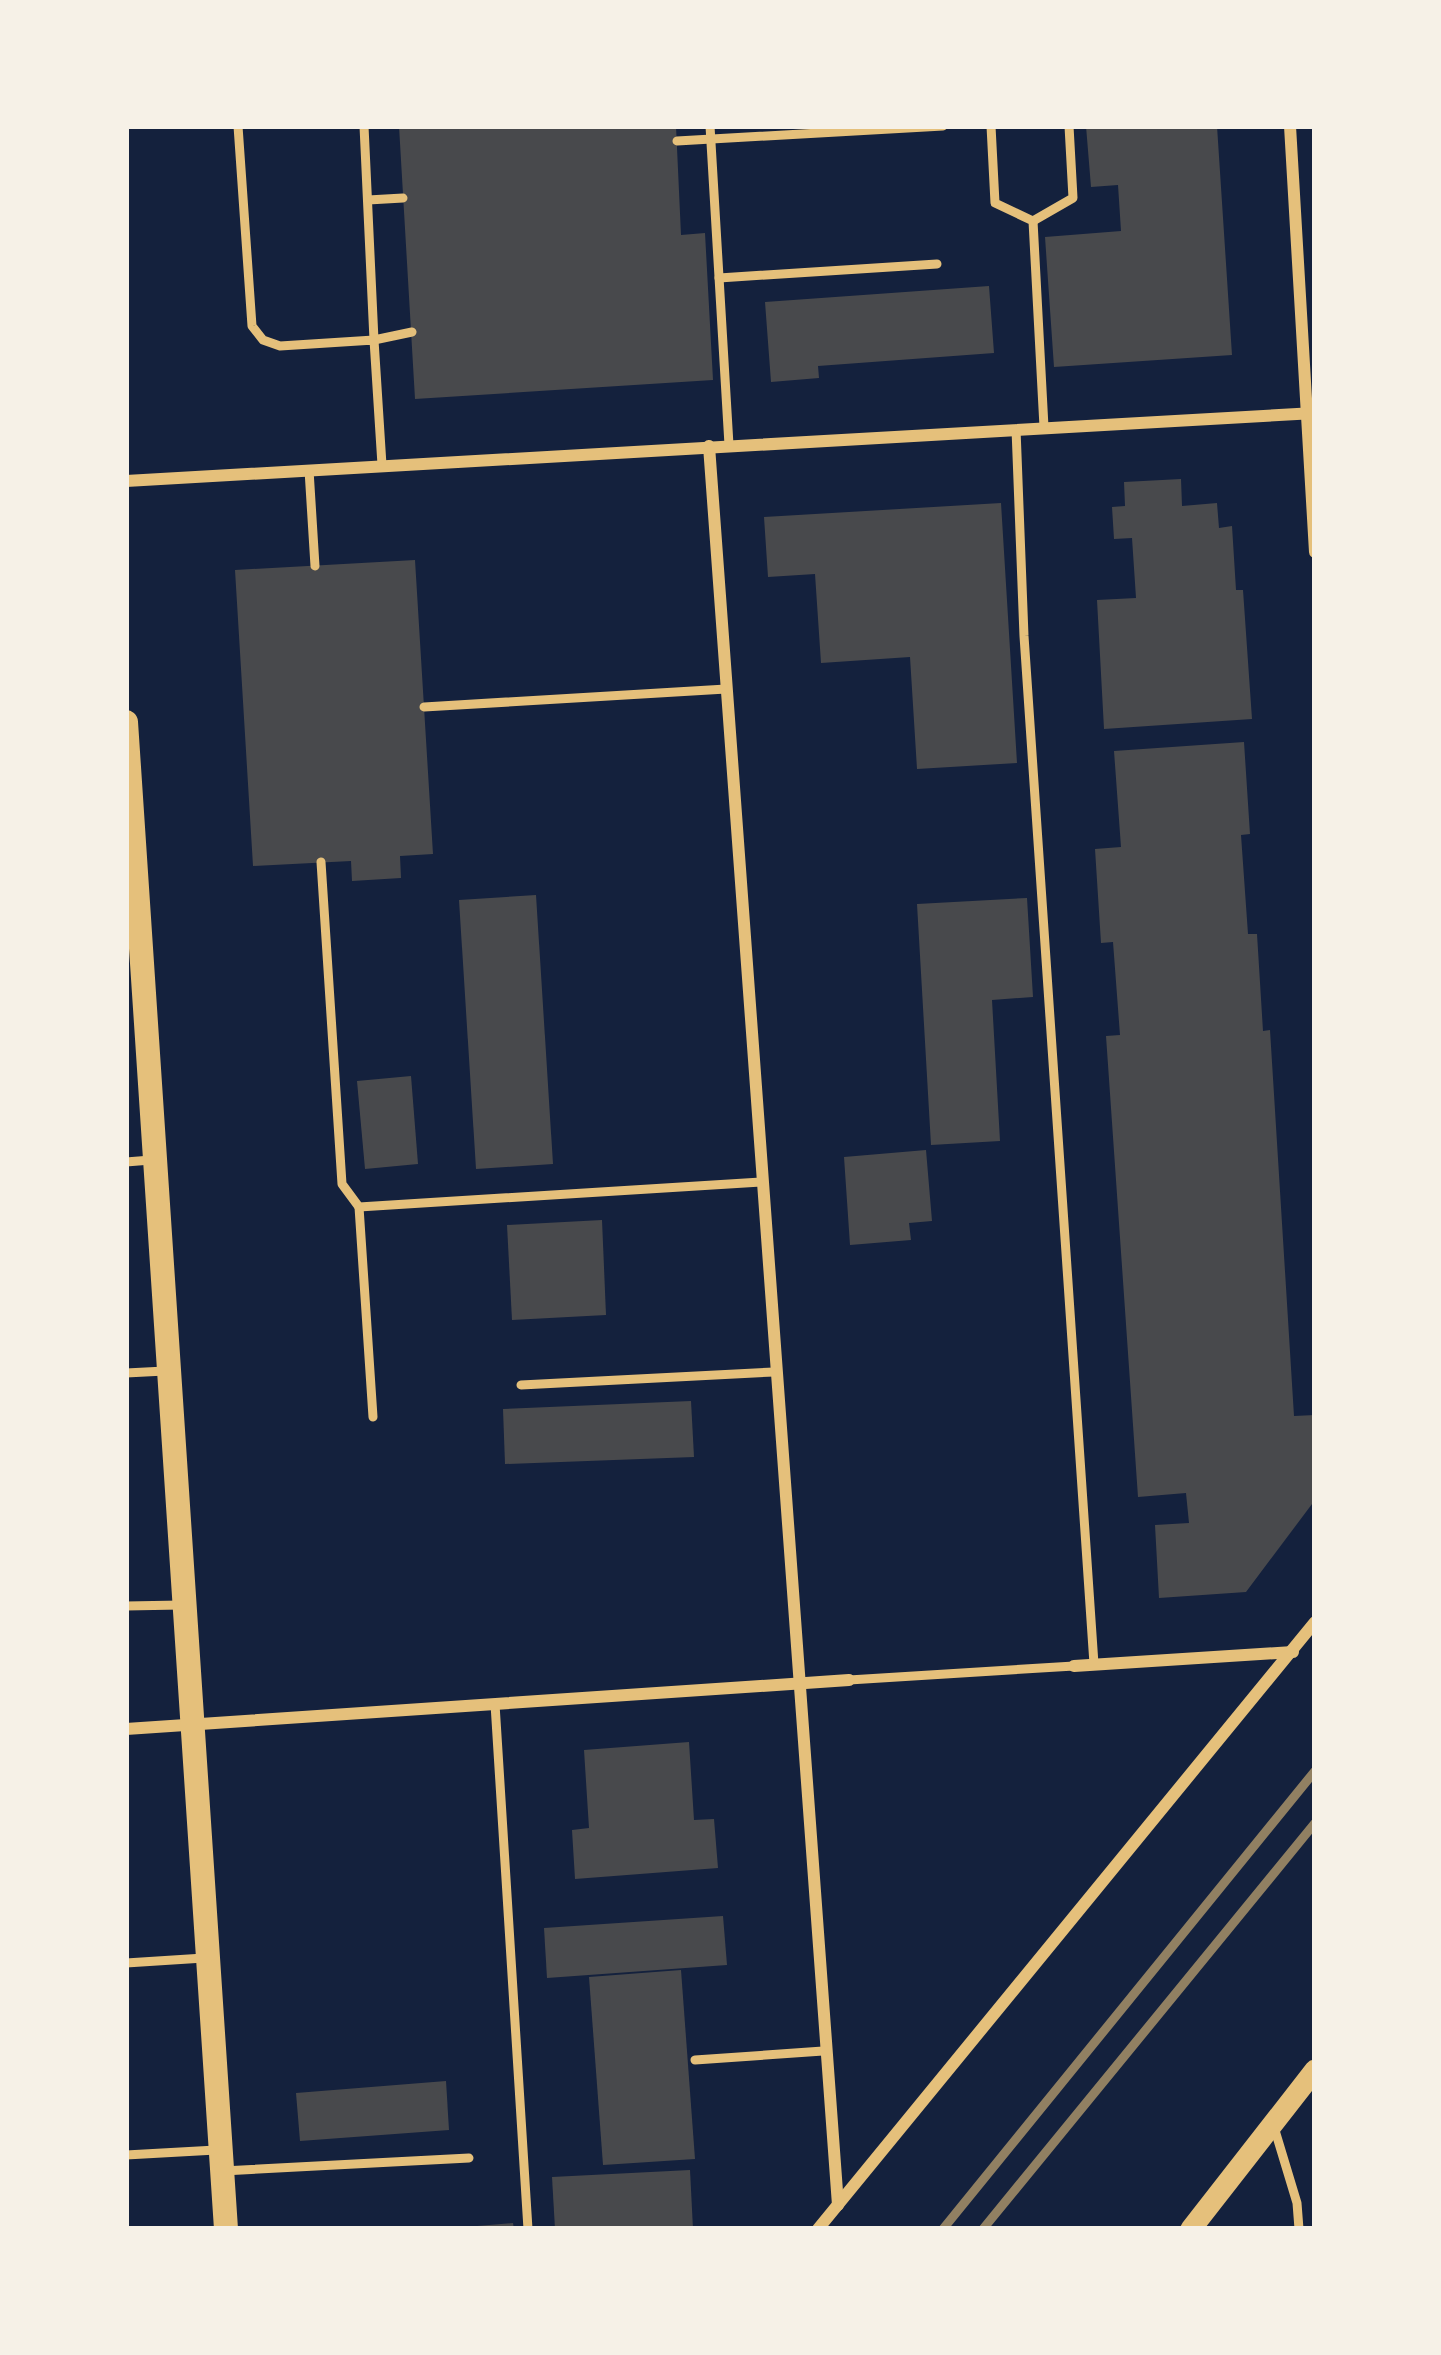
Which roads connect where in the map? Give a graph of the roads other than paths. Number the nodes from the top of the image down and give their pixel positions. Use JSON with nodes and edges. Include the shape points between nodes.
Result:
{"nodes":[{"id":1,"x":238,"y":126,"type":"edge"},
{"id":2,"x":364,"y":126,"type":"edge"},
{"id":3,"x":710,"y":126,"type":"edge"},
{"id":4,"x":940,"y":126,"type":"edge"},
{"id":5,"x":991,"y":126,"type":"edge"},
{"id":6,"x":1069,"y":126,"type":"edge"},
{"id":7,"x":1290,"y":126,"type":"edge"},
{"id":8,"x":677,"y":141,"type":"dead end"},
{"id":9,"x":404,"y":198,"type":"dead end"},
{"id":10,"x":368,"y":200,"type":"junction"},
{"id":11,"x":1033,"y":221,"type":"junction"},
{"id":12,"x":937,"y":264,"type":"dead end"},
{"id":13,"x":719,"y":278,"type":"junction"},
{"id":14,"x":412,"y":332,"type":"dead end"},
{"id":15,"x":374,"y":340,"type":"junction"},
{"id":16,"x":1310,"y":413,"type":"edge"},
{"id":17,"x":1044,"y":428,"type":"junction"},
{"id":18,"x":1016,"y":429,"type":"junction"},
{"id":19,"x":729,"y":445,"type":"junction"},
{"id":20,"x":709,"y":446,"type":"junction"},
{"id":21,"x":382,"y":465,"type":"junction"},
{"id":22,"x":309,"y":470,"type":"junction"},
{"id":23,"x":126,"y":481,"type":"edge"},
{"id":24,"x":1315,"y":552,"type":"edge"},
{"id":25,"x":314,"y":566,"type":"dead end"},
{"id":26,"x":726,"y":689,"type":"junction"},
{"id":27,"x":424,"y":707,"type":"dead end"},
{"id":28,"x":126,"y":722,"type":"edge"},
{"id":29,"x":321,"y":862,"type":"dead end"},
{"id":30,"x":156,"y":1160,"type":"junction"},
{"id":31,"x":126,"y":1162,"type":"edge"},
{"id":32,"x":761,"y":1182,"type":"junction"},
{"id":33,"x":359,"y":1207,"type":"junction"},
{"id":34,"x":170,"y":1370,"type":"junction"},
{"id":35,"x":774,"y":1372,"type":"junction"},
{"id":36,"x":126,"y":1373,"type":"edge"},
{"id":37,"x":521,"y":1385,"type":"dead end"},
{"id":38,"x":373,"y":1417,"type":"dead end"},
{"id":39,"x":186,"y":1604,"type":"junction"},
{"id":40,"x":126,"y":1606,"type":"edge"},
{"id":41,"x":1315,"y":1622,"type":"edge"},
{"id":42,"x":1293,"y":1652,"type":"junction"},
{"id":43,"x":1094,"y":1664,"type":"junction"},
{"id":44,"x":1074,"y":1666,"type":"joint"},
{"id":45,"x":849,"y":1681,"type":"joint"},
{"id":46,"x":796,"y":1684,"type":"junction"},
{"id":47,"x":495,"y":1704,"type":"junction"},
{"id":48,"x":194,"y":1724,"type":"junction"},
{"id":49,"x":126,"y":1729,"type":"edge"},
{"id":50,"x":209,"y":1958,"type":"junction"},
{"id":51,"x":126,"y":1963,"type":"edge"},
{"id":52,"x":823,"y":2051,"type":"junction"},
{"id":53,"x":694,"y":2060,"type":"dead end"},
{"id":54,"x":1315,"y":2069,"type":"edge"},
{"id":55,"x":1272,"y":2122,"type":"junction"},
{"id":56,"x":126,"y":2155,"type":"edge"},
{"id":57,"x":469,"y":2158,"type":"dead end"},
{"id":58,"x":222,"y":2161,"type":"junction"},
{"id":59,"x":838,"y":2205,"type":"junction"},
{"id":60,"x":226,"y":2229,"type":"edge"},
{"id":61,"x":528,"y":2229,"type":"edge"},
{"id":62,"x":818,"y":2229,"type":"edge"},
{"id":63,"x":1191,"y":2229,"type":"edge"},
{"id":64,"x":1299,"y":2229,"type":"edge"}],
"edges":[{"from":1,"to":15,"type":"lane","via":[[252,326],[280,346]]},
{"from":2,"to":10,"type":"lane"},
{"from":3,"to":13,"type":"lane"},
{"from":4,"to":8,"type":"lane"},
{"from":5,"to":11,"type":"lane","via":[[994,203]]},
{"from":6,"to":11,"type":"lane","via":[[1073,198]]},
{"from":7,"to":16,"type":"street"},
{"from":9,"to":10,"type":"lane"},
{"from":10,"to":15,"type":"lane"},
{"from":11,"to":17,"type":"lane"},
{"from":12,"to":13,"type":"lane"},
{"from":13,"to":19,"type":"lane"},
{"from":14,"to":15,"type":"lane"},
{"from":15,"to":21,"type":"lane"},
{"from":16,"to":17,"type":"street"},
{"from":16,"to":24,"type":"street"},
{"from":17,"to":18,"type":"street"},
{"from":18,"to":19,"type":"street"},
{"from":18,"to":43,"type":"lane"},
{"from":19,"to":20,"type":"street"},
{"from":20,"to":21,"type":"street"},
{"from":20,"to":26,"type":"street"},
{"from":21,"to":22,"type":"street"},
{"from":22,"to":23,"type":"street"},
{"from":22,"to":25,"type":"lane"},
{"from":26,"to":27,"type":"lane"},
{"from":26,"to":32,"type":"street"},
{"from":28,"to":30,"type":"main road"},
{"from":29,"to":33,"type":"lane","via":[[342,1184]]},
{"from":30,"to":31,"type":"lane"},
{"from":30,"to":34,"type":"main road"},
{"from":32,"to":33,"type":"lane"},
{"from":32,"to":35,"type":"street"},
{"from":33,"to":38,"type":"lane"},
{"from":34,"to":36,"type":"lane"},
{"from":34,"to":39,"type":"main road"},
{"from":35,"to":37,"type":"lane"},
{"from":35,"to":46,"type":"street"},
{"from":39,"to":40,"type":"lane"},
{"from":39,"to":48,"type":"main road"},
{"from":41,"to":42,"type":"street"},
{"from":42,"to":43,"type":"street"},
{"from":42,"to":59,"type":"street"},
{"from":43,"to":44,"type":"street"},
{"from":44,"to":45,"type":"lane"},
{"from":45,"to":46,"type":"street"},
{"from":46,"to":47,"type":"street"},
{"from":46,"to":52,"type":"street"},
{"from":47,"to":48,"type":"street"},
{"from":47,"to":61,"type":"lane"},
{"from":48,"to":49,"type":"street"},
{"from":48,"to":50,"type":"main road"},
{"from":50,"to":51,"type":"lane"},
{"from":50,"to":58,"type":"main road"},
{"from":52,"to":53,"type":"lane"},
{"from":52,"to":59,"type":"street"},
{"from":54,"to":55,"type":"street"},
{"from":55,"to":63,"type":"street"},
{"from":55,"to":64,"type":"lane"},
{"from":56,"to":58,"type":"lane"},
{"from":57,"to":58,"type":"lane"},
{"from":58,"to":60,"type":"main road"},
{"from":59,"to":62,"type":"street"}]}
